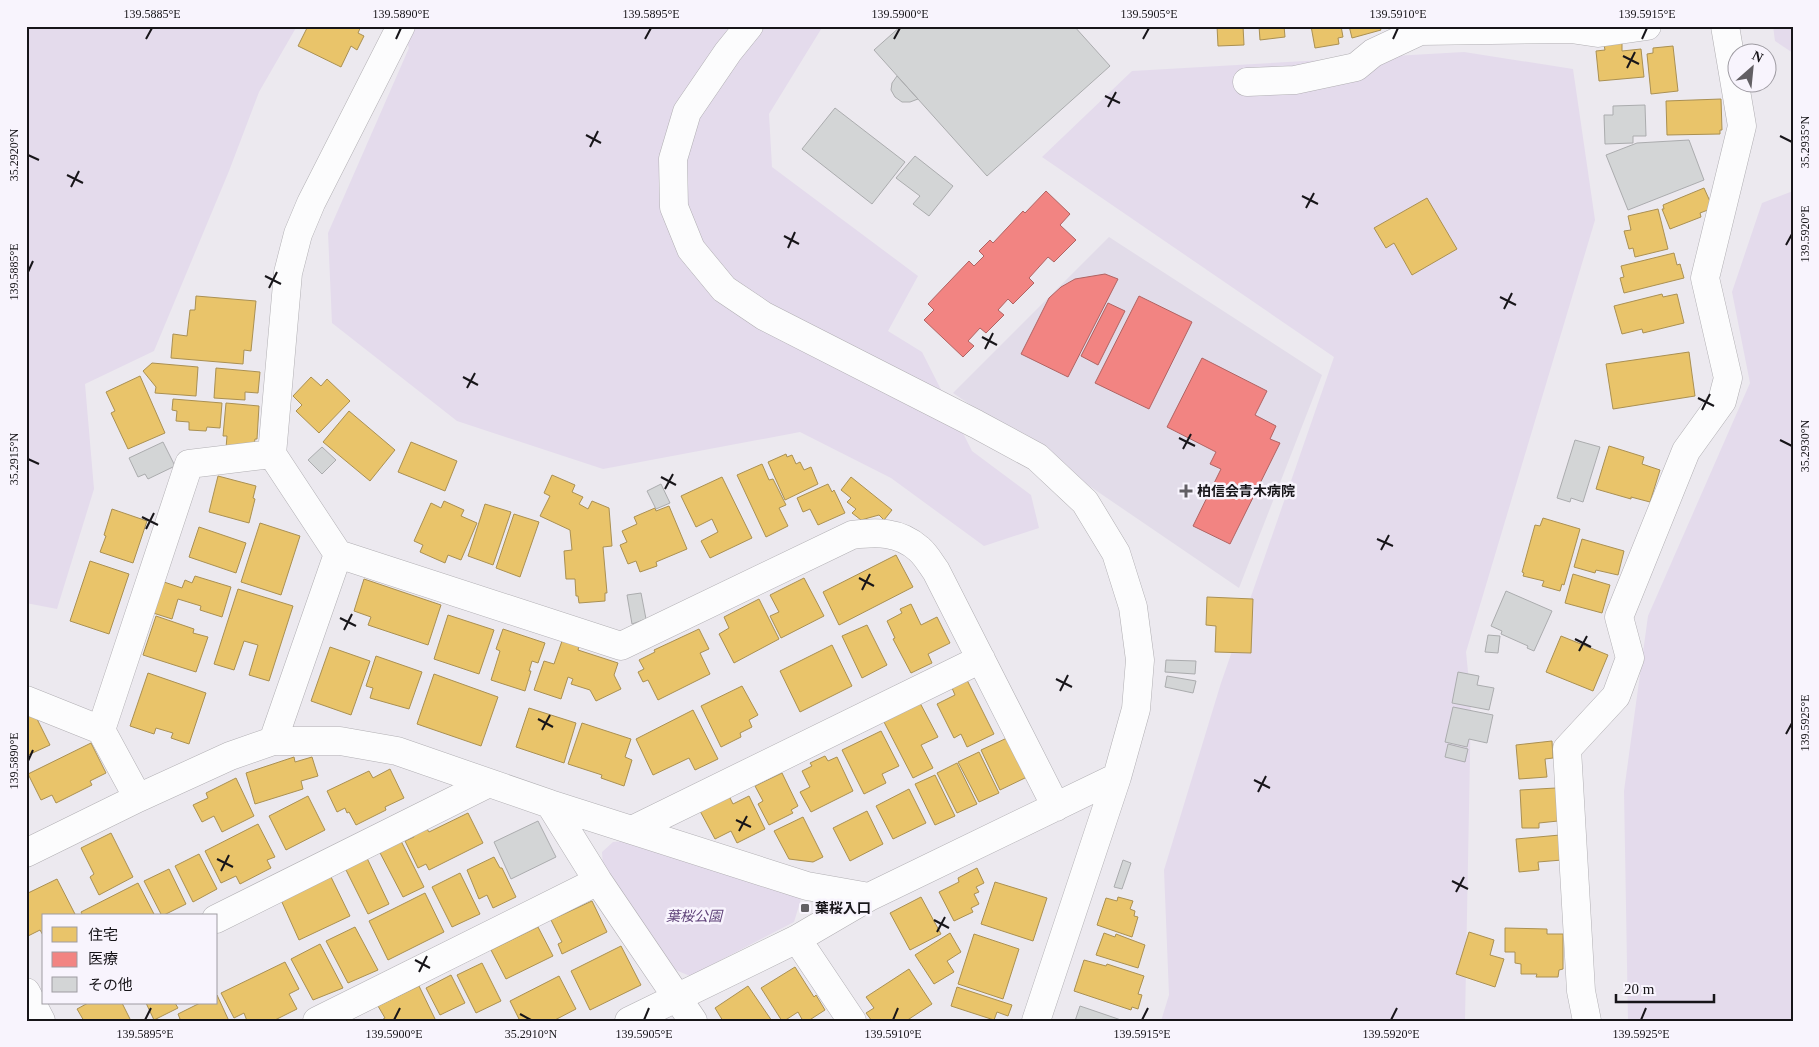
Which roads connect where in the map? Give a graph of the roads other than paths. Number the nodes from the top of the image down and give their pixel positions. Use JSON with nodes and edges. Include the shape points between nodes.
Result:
{"nodes":[{"id":1,"x":401,"y":26,"type":"edge"},
{"id":2,"x":749,"y":26,"type":"edge"},
{"id":3,"x":1647,"y":26,"type":"edge"},
{"id":4,"x":1725,"y":26,"type":"edge"},
{"id":5,"x":1247,"y":82,"type":"dead end"},
{"id":6,"x":272,"y":454,"type":"junction"},
{"id":7,"x":338,"y":554,"type":"junction"},
{"id":8,"x":981,"y":659,"type":"junction"},
{"id":9,"x":26,"y":700,"type":"edge"},
{"id":10,"x":101,"y":730,"type":"junction"},
{"id":11,"x":273,"y":741,"type":"junction"},
{"id":12,"x":1117,"y":777,"type":"junction"},
{"id":13,"x":490,"y":783,"type":"junction"},
{"id":14,"x":138,"y":798,"type":"junction"},
{"id":15,"x":550,"y":804,"type":"junction"},
{"id":16,"x":1056,"y":807,"type":"junction"},
{"id":17,"x":632,"y":830,"type":"junction"},
{"id":18,"x":26,"y":853,"type":"edge"},
{"id":19,"x":598,"y":881,"type":"junction"},
{"id":20,"x":868,"y":897,"type":"junction"},
{"id":21,"x":218,"y":918,"type":"edge"},
{"id":22,"x":797,"y":939,"type":"junction"},
{"id":23,"x":678,"y":997,"type":"junction"},
{"id":24,"x":317,"y":1021,"type":"edge"},
{"id":25,"x":629,"y":1021,"type":"edge"},
{"id":26,"x":693,"y":1021,"type":"edge"},
{"id":27,"x":852,"y":1021,"type":"edge"},
{"id":28,"x":1036,"y":1021,"type":"edge"},
{"id":29,"x":1587,"y":1021,"type":"edge"}],
"edges":[{"from":1,"to":6,"type":"street","via":[[298,234],[288,274]]},
{"from":2,"to":12,"type":"street","via":[[688,112],[673,159],[674,207],[691,249],[724,288],[764,316],[1037,457],[1084,502],[1116,553],[1133,607],[1140,660],[1136,709]]},
{"from":3,"to":5,"type":"street","via":[[1598,33],[1571,29],[1420,31],[1373,53],[1356,67],[1295,80]]},
{"from":4,"to":29,"type":"street","via":[[1742,126],[1705,278],[1728,378],[1722,401],[1686,451],[1619,617],[1630,658],[1616,696],[1567,749],[1581,991]]},
{"from":6,"to":7,"type":"street"},
{"from":6,"to":10,"type":"street","via":[[189,464]]},
{"from":7,"to":8,"type":"street","via":[[621,646],[852,535],[876,532],[900,537],[919,549],[936,571]]},
{"from":7,"to":11,"type":"street"},
{"from":8,"to":16,"type":"street"},
{"from":8,"to":17,"type":"street"},
{"from":9,"to":10,"type":"street"},
{"from":10,"to":14,"type":"street"},
{"from":11,"to":13,"type":"street","via":[[340,741],[398,751]]},
{"from":11,"to":14,"type":"street","via":[[230,756]]},
{"from":12,"to":16,"type":"street"},
{"from":12,"to":28,"type":"street"},
{"from":13,"to":15,"type":"street"},
{"from":13,"to":21,"type":"street"},
{"from":14,"to":18,"type":"street"},
{"from":15,"to":17,"type":"street"},
{"from":15,"to":19,"type":"street"},
{"from":16,"to":20,"type":"street"},
{"from":17,"to":20,"type":"street","via":[[807,886]]},
{"from":19,"to":23,"type":"street"},
{"from":19,"to":24,"type":"street"},
{"from":20,"to":22,"type":"street"},
{"from":22,"to":23,"type":"street"},
{"from":22,"to":27,"type":"street"},
{"from":23,"to":25,"type":"street"},
{"from":23,"to":26,"type":"street"}]}
